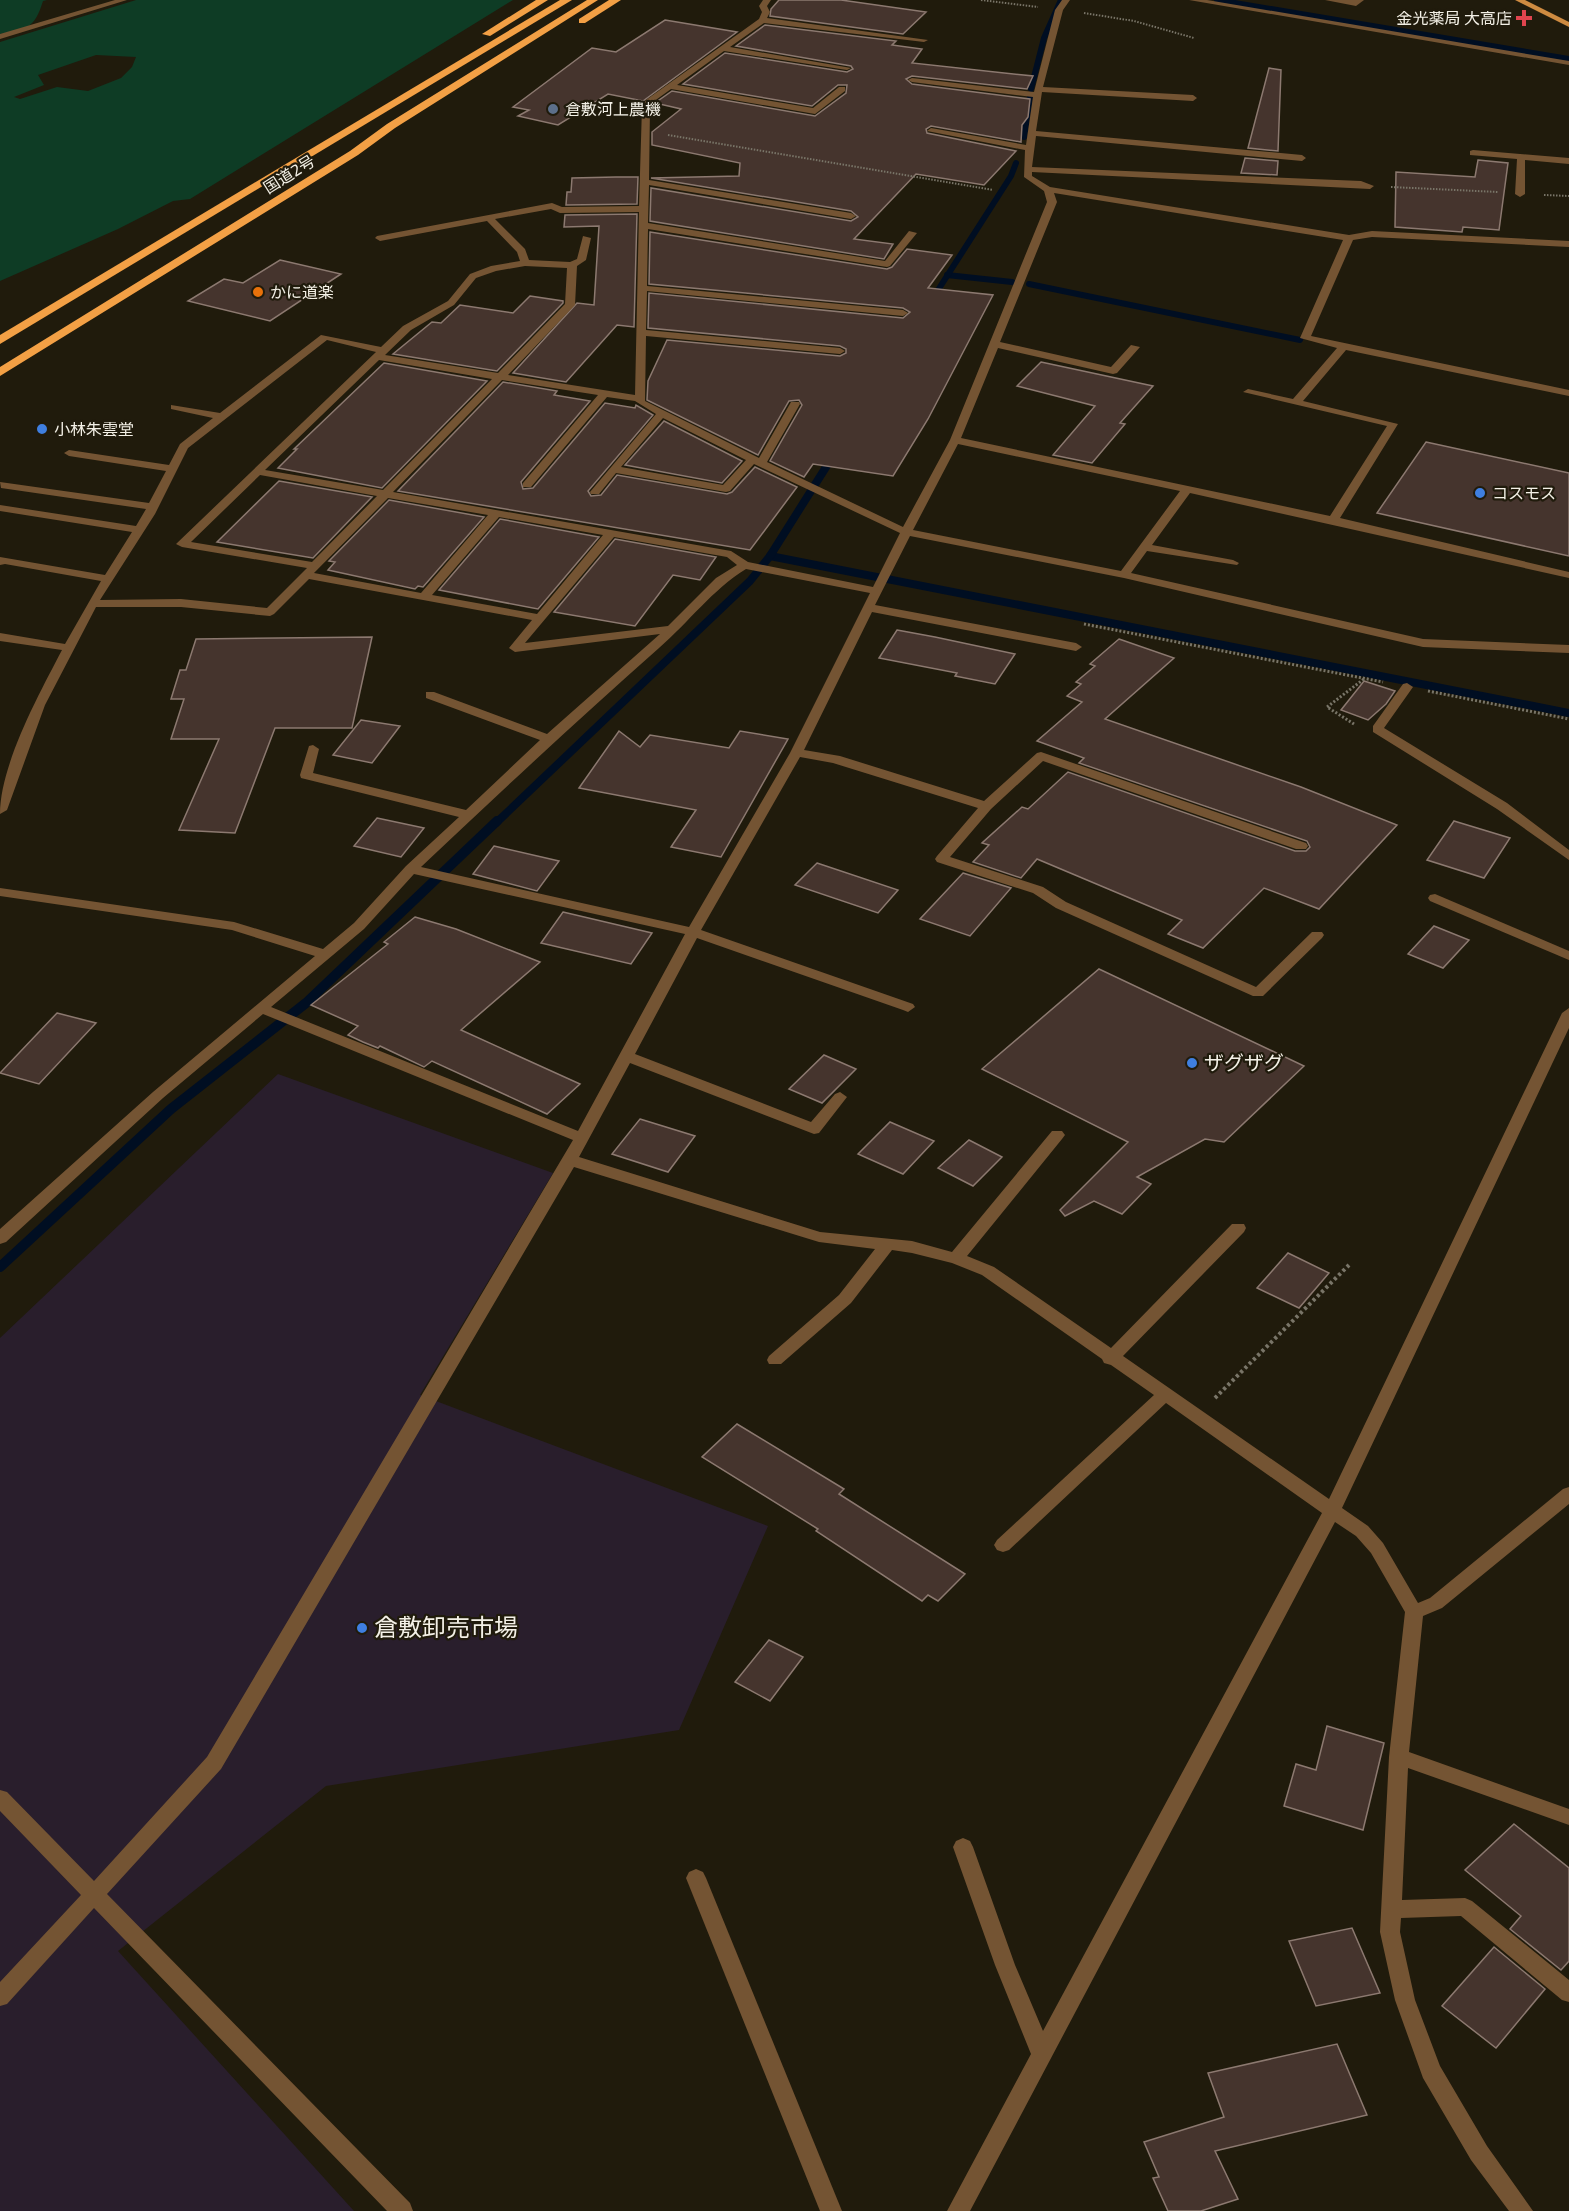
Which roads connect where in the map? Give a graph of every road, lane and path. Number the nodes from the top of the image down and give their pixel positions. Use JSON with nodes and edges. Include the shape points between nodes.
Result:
{"nodes":[{"id":1,"x":123,"y":0,"type":"edge"},
{"id":2,"x":543,"y":0,"type":"edge"},
{"id":3,"x":567,"y":0,"type":"edge"},
{"id":4,"x":593,"y":0,"type":"edge"},
{"id":5,"x":616,"y":0,"type":"edge"},
{"id":6,"x":767,"y":0,"type":"edge"},
{"id":7,"x":981,"y":0,"type":"edge"},
{"id":8,"x":1066,"y":0,"type":"edge"},
{"id":9,"x":1192,"y":0,"type":"edge"},
{"id":10,"x":1329,"y":0,"type":"edge"},
{"id":11,"x":1360,"y":0,"type":"edge"},
{"id":12,"x":1519,"y":0,"type":"edge"},
{"id":13,"x":1038,"y":7,"type":"dead end"},
{"id":14,"x":1059,"y":10,"type":"junction"},
{"id":15,"x":762,"y":20,"type":"junction"},
{"id":16,"x":1569,"y":25,"type":"edge"},
{"id":17,"x":572,"y":28,"type":"dead end"},
{"id":18,"x":0,"y":37,"type":"edge"},
{"id":19,"x":1194,"y":38,"type":"dead end"},
{"id":20,"x":477,"y":40,"type":"dead end"},
{"id":21,"x":924,"y":40,"type":"dead end"},
{"id":22,"x":723,"y":48,"type":"junction"},
{"id":23,"x":446,"y":59,"type":"dead end"},
{"id":24,"x":1569,"y":63,"type":"edge"},
{"id":25,"x":847,"y":68,"type":"dead end"},
{"id":26,"x":503,"y":70,"type":"dead end"},
{"id":27,"x":912,"y":80,"type":"dead end"},
{"id":28,"x":670,"y":86,"type":"junction"},
{"id":29,"x":842,"y":88,"type":"dead end"},
{"id":30,"x":1038,"y":92,"type":"junction"},
{"id":31,"x":1193,"y":98,"type":"dead end"},
{"id":32,"x":355,"y":125,"type":"junction"},
{"id":33,"x":645,"y":131,"type":"junction"},
{"id":34,"x":932,"y":132,"type":"dead end"},
{"id":35,"x":1032,"y":133,"type":"junction"},
{"id":36,"x":1030,"y":148,"type":"junction"},
{"id":37,"x":354,"y":153,"type":"junction"},
{"id":38,"x":1473,"y":153,"type":"dead end"},
{"id":39,"x":1302,"y":158,"type":"dead end"},
{"id":40,"x":1521,"y":158,"type":"junction"},
{"id":41,"x":1569,"y":161,"type":"edge"},
{"id":42,"x":1027,"y":169,"type":"junction"},
{"id":43,"x":644,"y":182,"type":"junction"},
{"id":44,"x":1370,"y":186,"type":"joint"},
{"id":45,"x":1048,"y":189,"type":"junction"},
{"id":46,"x":993,"y":190,"type":"dead end"},
{"id":47,"x":1520,"y":194,"type":"junction"},
{"id":48,"x":1569,"y":196,"type":"edge"},
{"id":49,"x":644,"y":209,"type":"junction"},
{"id":50,"x":851,"y":216,"type":"dead end"},
{"id":51,"x":489,"y":218,"type":"junction"},
{"id":52,"x":643,"y":225,"type":"junction"},
{"id":53,"x":912,"y":233,"type":"dead end"},
{"id":54,"x":381,"y":238,"type":"dead end"},
{"id":55,"x":586,"y":238,"type":"dead end"},
{"id":56,"x":1348,"y":238,"type":"junction"},
{"id":57,"x":1569,"y":244,"type":"edge"},
{"id":58,"x":525,"y":263,"type":"junction"},
{"id":59,"x":572,"y":265,"type":"junction"},
{"id":60,"x":643,"y":288,"type":"junction"},
{"id":61,"x":903,"y":313,"type":"dead end"},
{"id":62,"x":642,"y":333,"type":"junction"},
{"id":63,"x":0,"y":340,"type":"edge"},
{"id":64,"x":994,"y":344,"type":"junction"},
{"id":65,"x":1135,"y":346,"type":"dead end"},
{"id":66,"x":1344,"y":346,"type":"junction"},
{"id":67,"x":840,"y":351,"type":"dead end"},
{"id":68,"x":381,"y":354,"type":"junction"},
{"id":69,"x":0,"y":372,"type":"edge"},
{"id":70,"x":500,"y":376,"type":"junction"},
{"id":71,"x":1248,"y":392,"type":"dead end"},
{"id":72,"x":605,"y":393,"type":"junction"},
{"id":73,"x":1569,"y":393,"type":"edge"},
{"id":74,"x":640,"y":399,"type":"junction"},
{"id":75,"x":1296,"y":402,"type":"junction"},
{"id":76,"x":795,"y":404,"type":"dead end"},
{"id":77,"x":175,"y":407,"type":"dead end"},
{"id":78,"x":662,"y":413,"type":"junction"},
{"id":79,"x":223,"y":417,"type":"junction"},
{"id":80,"x":955,"y":440,"type":"junction"},
{"id":81,"x":69,"y":453,"type":"dead end"},
{"id":82,"x":757,"y":461,"type":"junction"},
{"id":83,"x":172,"y":469,"type":"junction"},
{"id":84,"x":613,"y":469,"type":"junction"},
{"id":85,"x":259,"y":472,"type":"junction"},
{"id":86,"x":1,"y":485,"type":"edge"},
{"id":87,"x":527,"y":485,"type":"dead end"},
{"id":88,"x":1187,"y":489,"type":"junction"},
{"id":89,"x":595,"y":492,"type":"dead end"},
{"id":90,"x":385,"y":494,"type":"junction"},
{"id":91,"x":153,"y":507,"type":"junction"},
{"id":92,"x":0,"y":508,"type":"edge"},
{"id":93,"x":496,"y":513,"type":"junction"},
{"id":94,"x":1334,"y":520,"type":"junction"},
{"id":95,"x":138,"y":530,"type":"junction"},
{"id":96,"x":906,"y":532,"type":"junction"},
{"id":97,"x":610,"y":533,"type":"junction"},
{"id":98,"x":1145,"y":547,"type":"junction"},
{"id":99,"x":0,"y":562,"type":"edge"},
{"id":100,"x":1233,"y":563,"type":"dead end"},
{"id":101,"x":744,"y":565,"type":"junction"},
{"id":102,"x":315,"y":566,"type":"junction"},
{"id":103,"x":305,"y":575,"type":"junction"},
{"id":104,"x":1124,"y":575,"type":"junction"},
{"id":105,"x":1569,"y":575,"type":"edge"},
{"id":106,"x":107,"y":579,"type":"junction"},
{"id":107,"x":882,"y":583,"type":"junction"},
{"id":108,"x":423,"y":597,"type":"junction"},
{"id":109,"x":92,"y":604,"type":"junction"},
{"id":110,"x":870,"y":608,"type":"junction"},
{"id":111,"x":540,"y":618,"type":"junction"},
{"id":112,"x":1077,"y":623,"type":"dead end"},
{"id":113,"x":672,"y":629,"type":"junction"},
{"id":114,"x":0,"y":637,"type":"edge"},
{"id":115,"x":1076,"y":647,"type":"dead end"},
{"id":116,"x":69,"y":648,"type":"junction"},
{"id":117,"x":1569,"y":649,"type":"edge"},
{"id":118,"x":1407,"y":687,"type":"junction"},
{"id":119,"x":430,"y":695,"type":"dead end"},
{"id":120,"x":1569,"y":719,"type":"edge"},
{"id":121,"x":549,"y":739,"type":"junction"},
{"id":122,"x":313,"y":749,"type":"dead end"},
{"id":123,"x":796,"y":753,"type":"junction"},
{"id":124,"x":986,"y":806,"type":"junction"},
{"id":125,"x":0,"y":810,"type":"edge"},
{"id":126,"x":469,"y":815,"type":"junction"},
{"id":127,"x":1301,"y":846,"type":"dead end"},
{"id":128,"x":1569,"y":856,"type":"edge"},
{"id":129,"x":411,"y":869,"type":"junction"},
{"id":130,"x":0,"y":892,"type":"edge"},
{"id":131,"x":1435,"y":898,"type":"dead end"},
{"id":132,"x":693,"y":932,"type":"junction"},
{"id":133,"x":1317,"y":935,"type":"dead end"},
{"id":134,"x":326,"y":955,"type":"junction"},
{"id":135,"x":1569,"y":956,"type":"edge"},
{"id":136,"x":908,"y":1007,"type":"dead end"},
{"id":137,"x":263,"y":1009,"type":"junction"},
{"id":138,"x":1569,"y":1013,"type":"edge"},
{"id":139,"x":627,"y":1056,"type":"junction"},
{"id":140,"x":840,"y":1097,"type":"dead end"},
{"id":141,"x":1057,"y":1135,"type":"dead end"},
{"id":142,"x":582,"y":1138,"type":"junction"},
{"id":143,"x":570,"y":1160,"type":"junction"},
{"id":144,"x":1238,"y":1228,"type":"dead end"},
{"id":145,"x":0,"y":1238,"type":"edge"},
{"id":146,"x":886,"y":1245,"type":"junction"},
{"id":147,"x":956,"y":1258,"type":"junction"},
{"id":148,"x":1349,"y":1265,"type":"dead end"},
{"id":149,"x":1110,"y":1359,"type":"junction"},
{"id":150,"x":775,"y":1360,"type":"dead end"},
{"id":151,"x":1164,"y":1395,"type":"junction"},
{"id":152,"x":1195,"y":1417,"type":"junction"},
{"id":153,"x":1569,"y":1494,"type":"edge"},
{"id":154,"x":1332,"y":1511,"type":"junction"},
{"id":155,"x":1003,"y":1545,"type":"dead end"},
{"id":156,"x":1414,"y":1612,"type":"junction"},
{"id":157,"x":1399,"y":1756,"type":"junction"},
{"id":158,"x":0,"y":1798,"type":"edge"},
{"id":159,"x":1569,"y":1817,"type":"edge"},
{"id":160,"x":963,"y":1847,"type":"dead end"},
{"id":161,"x":696,"y":1878,"type":"dead end"},
{"id":162,"x":95,"y":1894,"type":"junction"},
{"id":163,"x":1391,"y":1909,"type":"junction"},
{"id":164,"x":1569,"y":1994,"type":"edge"},
{"id":165,"x":0,"y":1997,"type":"edge"},
{"id":166,"x":1042,"y":2055,"type":"junction"},
{"id":167,"x":402,"y":2211,"type":"edge"},
{"id":168,"x":831,"y":2211,"type":"edge"},
{"id":169,"x":958,"y":2211,"type":"edge"},
{"id":170,"x":1522,"y":2211,"type":"edge"}],
"edges":[{"from":1,"to":18,"type":"street"},
{"from":2,"to":20,"type":"highway"},
{"from":3,"to":32,"type":"highway","name":"国道2号"},
{"from":4,"to":37,"type":"highway","name":"国道2号"},
{"from":5,"to":17,"type":"highway"},
{"from":6,"to":15,"type":"street"},
{"from":7,"to":13,"type":"path"},
{"from":8,"to":14,"type":"street"},
{"from":9,"to":24,"type":"street"},
{"from":10,"to":11,"type":"street","via":[[1356,4]]},
{"from":12,"to":16,"type":"main road"},
{"from":14,"to":19,"type":"path","via":[[1134,21]]},
{"from":14,"to":30,"type":"street"},
{"from":15,"to":21,"type":"street"},
{"from":15,"to":22,"type":"street"},
{"from":22,"to":25,"type":"street"},
{"from":22,"to":28,"type":"street"},
{"from":23,"to":32,"type":"highway","via":[[385,96]]},
{"from":26,"to":37,"type":"highway","via":[[411,126]]},
{"from":27,"to":30,"type":"street"},
{"from":28,"to":29,"type":"street","via":[[815,111]]},
{"from":28,"to":33,"type":"street","via":[[646,107]]},
{"from":30,"to":31,"type":"street"},
{"from":30,"to":35,"type":"street"},
{"from":32,"to":63,"type":"highway","name":"国道2号"},
{"from":33,"to":43,"type":"street"},
{"from":33,"to":46,"type":"path"},
{"from":34,"to":36,"type":"street"},
{"from":35,"to":36,"type":"street"},
{"from":35,"to":39,"type":"street"},
{"from":36,"to":42,"type":"street"},
{"from":37,"to":69,"type":"highway","name":"国道2号"},
{"from":38,"to":40,"type":"street"},
{"from":40,"to":41,"type":"street"},
{"from":40,"to":47,"type":"street"},
{"from":42,"to":44,"type":"street"},
{"from":42,"to":45,"type":"street","via":[[1028,177]]},
{"from":43,"to":49,"type":"street"},
{"from":43,"to":50,"type":"street"},
{"from":44,"to":47,"type":"path"},
{"from":45,"to":56,"type":"street"},
{"from":45,"to":64,"type":"street","via":[[1052,202]]},
{"from":47,"to":48,"type":"path"},
{"from":49,"to":51,"type":"street","via":[[560,210],[552,206]]},
{"from":49,"to":52,"type":"street"},
{"from":51,"to":54,"type":"street"},
{"from":51,"to":58,"type":"street","via":[[522,252]]},
{"from":52,"to":53,"type":"street","via":[[887,264]]},
{"from":52,"to":60,"type":"street"},
{"from":55,"to":59,"type":"street","via":[[581,260]]},
{"from":56,"to":57,"type":"street","via":[[1372,234]]},
{"from":56,"to":66,"type":"street","via":[[1305,338]]},
{"from":58,"to":59,"type":"street"},
{"from":58,"to":68,"type":"street","via":[[473,276],[451,303],[407,328]]},
{"from":59,"to":70,"type":"street","via":[[570,305]]},
{"from":60,"to":61,"type":"street"},
{"from":60,"to":62,"type":"street"},
{"from":62,"to":67,"type":"street"},
{"from":62,"to":74,"type":"street"},
{"from":64,"to":65,"type":"street","via":[[1113,371]]},
{"from":64,"to":80,"type":"street"},
{"from":66,"to":73,"type":"street"},
{"from":66,"to":75,"type":"street"},
{"from":68,"to":70,"type":"street"},
{"from":68,"to":79,"type":"street","via":[[326,337]]},
{"from":68,"to":85,"type":"street"},
{"from":70,"to":72,"type":"street"},
{"from":70,"to":90,"type":"street"},
{"from":71,"to":75,"type":"street"},
{"from":72,"to":74,"type":"street"},
{"from":72,"to":87,"type":"street"},
{"from":74,"to":78,"type":"street"},
{"from":75,"to":94,"type":"street","via":[[1394,424]]},
{"from":76,"to":82,"type":"street"},
{"from":77,"to":79,"type":"street"},
{"from":78,"to":82,"type":"street"},
{"from":78,"to":84,"type":"street"},
{"from":79,"to":83,"type":"street","via":[[184,446]]},
{"from":80,"to":88,"type":"street"},
{"from":80,"to":96,"type":"street"},
{"from":81,"to":83,"type":"street"},
{"from":82,"to":84,"type":"street","via":[[726,489]]},
{"from":82,"to":96,"type":"street"},
{"from":83,"to":91,"type":"street"},
{"from":84,"to":89,"type":"street"},
{"from":85,"to":90,"type":"street"},
{"from":85,"to":102,"type":"street","via":[[182,544]]},
{"from":86,"to":91,"type":"street"},
{"from":88,"to":94,"type":"street"},
{"from":88,"to":98,"type":"street"},
{"from":90,"to":93,"type":"street"},
{"from":90,"to":102,"type":"street"},
{"from":91,"to":95,"type":"street"},
{"from":92,"to":95,"type":"street"},
{"from":93,"to":97,"type":"street"},
{"from":93,"to":108,"type":"street"},
{"from":94,"to":105,"type":"street"},
{"from":95,"to":106,"type":"street"},
{"from":96,"to":104,"type":"street"},
{"from":96,"to":107,"type":"street"},
{"from":97,"to":101,"type":"street","via":[[731,554]]},
{"from":97,"to":111,"type":"street"},
{"from":98,"to":100,"type":"street"},
{"from":98,"to":104,"type":"street"},
{"from":99,"to":106,"type":"street"},
{"from":101,"to":107,"type":"street"},
{"from":101,"to":113,"type":"street","via":[[720,580]]},
{"from":102,"to":103,"type":"street"},
{"from":103,"to":108,"type":"street"},
{"from":103,"to":109,"type":"street","via":[[270,612],[181,603]]},
{"from":104,"to":117,"type":"street","via":[[1423,643]]},
{"from":106,"to":109,"type":"street"},
{"from":107,"to":110,"type":"street"},
{"from":108,"to":111,"type":"street"},
{"from":109,"to":116,"type":"street"},
{"from":110,"to":115,"type":"street"},
{"from":110,"to":123,"type":"street"},
{"from":111,"to":113,"type":"street","via":[[515,648]]},
{"from":112,"to":118,"type":"path"},
{"from":113,"to":121,"type":"street"},
{"from":114,"to":116,"type":"street"},
{"from":116,"to":125,"type":"street","via":[[39,705]]},
{"from":118,"to":120,"type":"path"},
{"from":118,"to":128,"type":"street","via":[[1377,729],[1502,806]]},
{"from":119,"to":121,"type":"street"},
{"from":121,"to":126,"type":"street"},
{"from":122,"to":126,"type":"street","via":[[306,775]]},
{"from":123,"to":124,"type":"street","via":[[836,759]]},
{"from":123,"to":132,"type":"street"},
{"from":124,"to":127,"type":"street","via":[[1041,756]]},
{"from":124,"to":133,"type":"street","via":[[942,859],[1038,890],[1061,905],[1258,993]]},
{"from":126,"to":129,"type":"street"},
{"from":129,"to":132,"type":"street"},
{"from":129,"to":134,"type":"street","via":[[359,926]]},
{"from":130,"to":134,"type":"street","via":[[234,926]]},
{"from":131,"to":135,"type":"street"},
{"from":132,"to":136,"type":"street"},
{"from":132,"to":139,"type":"street"},
{"from":134,"to":137,"type":"street"},
{"from":137,"to":142,"type":"street"},
{"from":137,"to":145,"type":"street","via":[[158,1095]]},
{"from":138,"to":154,"type":"street"},
{"from":139,"to":140,"type":"street","via":[[814,1129]]},
{"from":139,"to":142,"type":"street"},
{"from":141,"to":147,"type":"street"},
{"from":142,"to":143,"type":"street"},
{"from":143,"to":146,"type":"street","via":[[819,1237]]},
{"from":143,"to":162,"type":"street","via":[[214,1763]]},
{"from":144,"to":149,"type":"street"},
{"from":146,"to":147,"type":"street"},
{"from":146,"to":150,"type":"street","via":[[845,1299]]},
{"from":147,"to":149,"type":"street","via":[[988,1271]]},
{"from":148,"to":152,"type":"path"},
{"from":149,"to":151,"type":"street"},
{"from":151,"to":152,"type":"street"},
{"from":151,"to":155,"type":"street"},
{"from":152,"to":154,"type":"street"},
{"from":153,"to":156,"type":"street","via":[[1436,1602]]},
{"from":154,"to":156,"type":"street","via":[[1362,1531],[1377,1548]]},
{"from":154,"to":166,"type":"street"},
{"from":156,"to":157,"type":"street"},
{"from":157,"to":159,"type":"street"},
{"from":157,"to":163,"type":"street"},
{"from":158,"to":162,"type":"street"},
{"from":160,"to":166,"type":"street"},
{"from":161,"to":168,"type":"street"},
{"from":162,"to":165,"type":"street"},
{"from":162,"to":167,"type":"street"},
{"from":163,"to":164,"type":"street","via":[[1465,1908]]},
{"from":163,"to":170,"type":"street","via":[[1390,1932],[1405,2000],[1431,2071],[1479,2153]]},
{"from":166,"to":169,"type":"street"}]}
